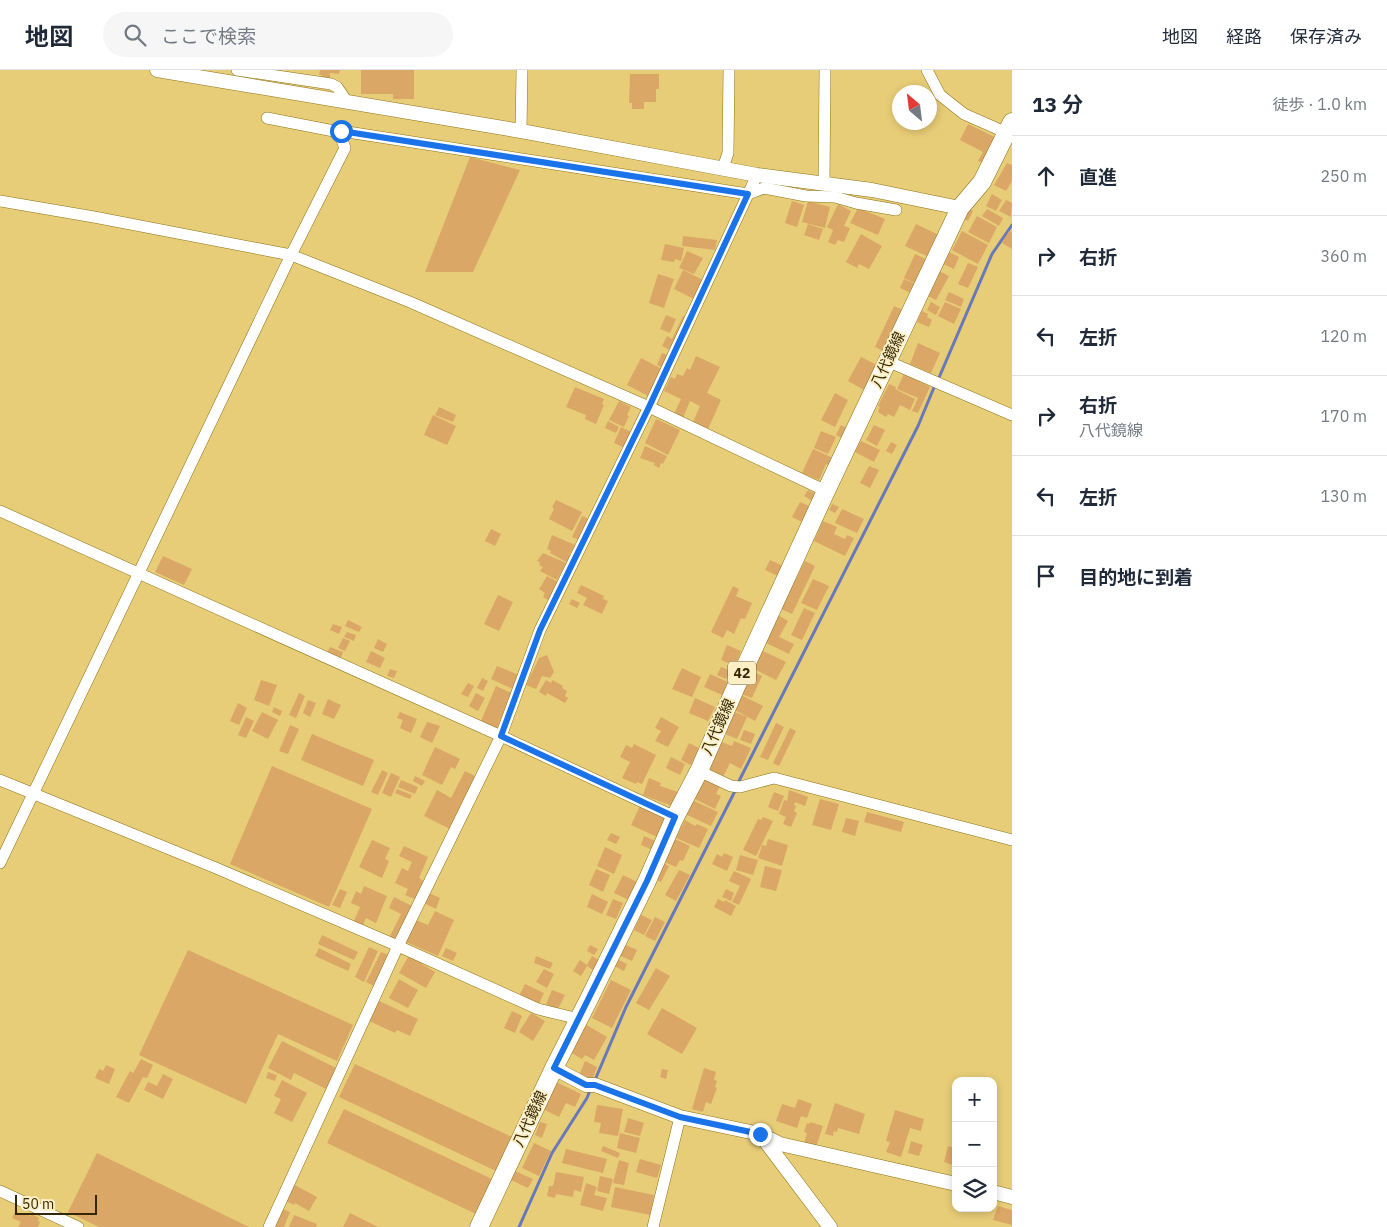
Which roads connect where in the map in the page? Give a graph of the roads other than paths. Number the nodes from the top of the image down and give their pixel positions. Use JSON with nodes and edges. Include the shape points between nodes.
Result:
{"nodes":[{"id":1,"x":157,"y":70,"type":"edge"},
{"id":2,"x":237,"y":70,"type":"edge"},
{"id":3,"x":522,"y":70,"type":"edge"},
{"id":4,"x":728,"y":70,"type":"edge"},
{"id":5,"x":825,"y":70,"type":"edge"},
{"id":6,"x":927,"y":70,"type":"edge"},
{"id":7,"x":312,"y":76,"type":"edge"},
{"id":8,"x":348,"y":103,"type":"junction"},
{"id":9,"x":267,"y":118,"type":"dead end"},
{"id":10,"x":1010,"y":128,"type":"edge"},
{"id":11,"x":341,"y":131,"type":"dead end"},
{"id":12,"x":521,"y":131,"type":"junction"},
{"id":13,"x":723,"y":168,"type":"junction"},
{"id":14,"x":757,"y":175,"type":"junction"},
{"id":15,"x":824,"y":184,"type":"junction"},
{"id":16,"x":808,"y":189,"type":"junction"},
{"id":17,"x":859,"y":189,"type":"junction"},
{"id":18,"x":748,"y":194,"type":"junction"},
{"id":19,"x":0,"y":202,"type":"edge"},
{"id":20,"x":856,"y":203,"type":"junction"},
{"id":21,"x":960,"y":208,"type":"junction"},
{"id":22,"x":896,"y":210,"type":"dead end"},
{"id":23,"x":291,"y":255,"type":"junction"},
{"id":24,"x":887,"y":361,"type":"junction"},
{"id":25,"x":649,"y":407,"type":"junction"},
{"id":26,"x":1012,"y":415,"type":"edge"},
{"id":27,"x":826,"y":491,"type":"junction"},
{"id":28,"x":0,"y":511,"type":"edge"},
{"id":29,"x":138,"y":574,"type":"junction"},
{"id":30,"x":501,"y":736,"type":"junction"},
{"id":31,"x":699,"y":771,"type":"junction"},
{"id":32,"x":0,"y":780,"type":"edge"},
{"id":33,"x":33,"y":794,"type":"junction"},
{"id":34,"x":675,"y":817,"type":"junction"},
{"id":35,"x":1012,"y":840,"type":"edge"},
{"id":36,"x":0,"y":863,"type":"edge"},
{"id":37,"x":398,"y":946,"type":"junction"},
{"id":38,"x":579,"y":1019,"type":"junction"},
{"id":39,"x":554,"y":1068,"type":"junction"},
{"id":40,"x":680,"y":1117,"type":"junction"},
{"id":41,"x":760,"y":1134,"type":"junction"},
{"id":42,"x":952,"y":1183,"type":"edge"},
{"id":43,"x":0,"y":1191,"type":"edge"},
{"id":44,"x":997,"y":1193,"type":"edge"},
{"id":45,"x":1012,"y":1197,"type":"edge"},
{"id":46,"x":78,"y":1227,"type":"edge"},
{"id":47,"x":269,"y":1227,"type":"edge"},
{"id":48,"x":479,"y":1227,"type":"edge"},
{"id":49,"x":653,"y":1227,"type":"edge"},
{"id":50,"x":830,"y":1227,"type":"edge"}],
"edges":[{"from":1,"to":8,"type":"street"},
{"from":2,"to":7,"type":"street"},
{"from":3,"to":12,"type":"street"},
{"from":4,"to":13,"type":"street","via":[[728,153]]},
{"from":5,"to":15,"type":"street"},
{"from":6,"to":10,"type":"street","via":[[940,95],[964,114]]},
{"from":7,"to":8,"type":"street","via":[[337,87]]},
{"from":8,"to":12,"type":"street"},
{"from":9,"to":23,"type":"street","via":[[339,132],[345,148]]},
{"from":10,"to":21,"type":"main road","name":"八代鏡線","number":"42","via":[[982,182]]},
{"from":11,"to":18,"type":"street"},
{"from":12,"to":13,"type":"street"},
{"from":13,"to":14,"type":"street"},
{"from":14,"to":16,"type":"street"},
{"from":14,"to":18,"type":"street"},
{"from":15,"to":16,"type":"street"},
{"from":15,"to":17,"type":"street"},
{"from":16,"to":18,"type":"street","via":[[764,188]]},
{"from":16,"to":20,"type":"street"},
{"from":17,"to":20,"type":"street"},
{"from":17,"to":21,"type":"street"},
{"from":18,"to":25,"type":"street"},
{"from":19,"to":23,"type":"street"},
{"from":20,"to":22,"type":"street"},
{"from":21,"to":24,"type":"main road","name":"八代鏡線","number":"42"},
{"from":23,"to":25,"type":"street","via":[[410,302]]},
{"from":23,"to":29,"type":"street"},
{"from":24,"to":26,"type":"street"},
{"from":24,"to":27,"type":"main road","name":"八代鏡線","number":"42"},
{"from":25,"to":27,"type":"street"},
{"from":25,"to":30,"type":"street","via":[[540,630]]},
{"from":27,"to":31,"type":"main road","name":"八代鏡線","number":"42"},
{"from":28,"to":29,"type":"street"},
{"from":29,"to":30,"type":"street"},
{"from":29,"to":33,"type":"street"},
{"from":30,"to":34,"type":"street"},
{"from":30,"to":37,"type":"street"},
{"from":31,"to":34,"type":"main road","name":"八代鏡線","number":"42"},
{"from":31,"to":35,"type":"street","via":[[736,786],[774,778]]},
{"from":32,"to":33,"type":"street"},
{"from":33,"to":36,"type":"street"},
{"from":33,"to":37,"type":"street"},
{"from":34,"to":38,"type":"main road","name":"八代鏡線","number":"42"},
{"from":37,"to":38,"type":"street","via":[[538,1009]]},
{"from":37,"to":47,"type":"street"},
{"from":38,"to":39,"type":"main road","name":"八代鏡線","number":"42"},
{"from":39,"to":40,"type":"street"},
{"from":39,"to":48,"type":"main road","name":"八代鏡線","number":"42"},
{"from":40,"to":41,"type":"street"},
{"from":40,"to":49,"type":"street"},
{"from":41,"to":42,"type":"street","via":[[780,1144]]},
{"from":41,"to":50,"type":"street"},
{"from":43,"to":46,"type":"street"},
{"from":44,"to":45,"type":"street"}]}
